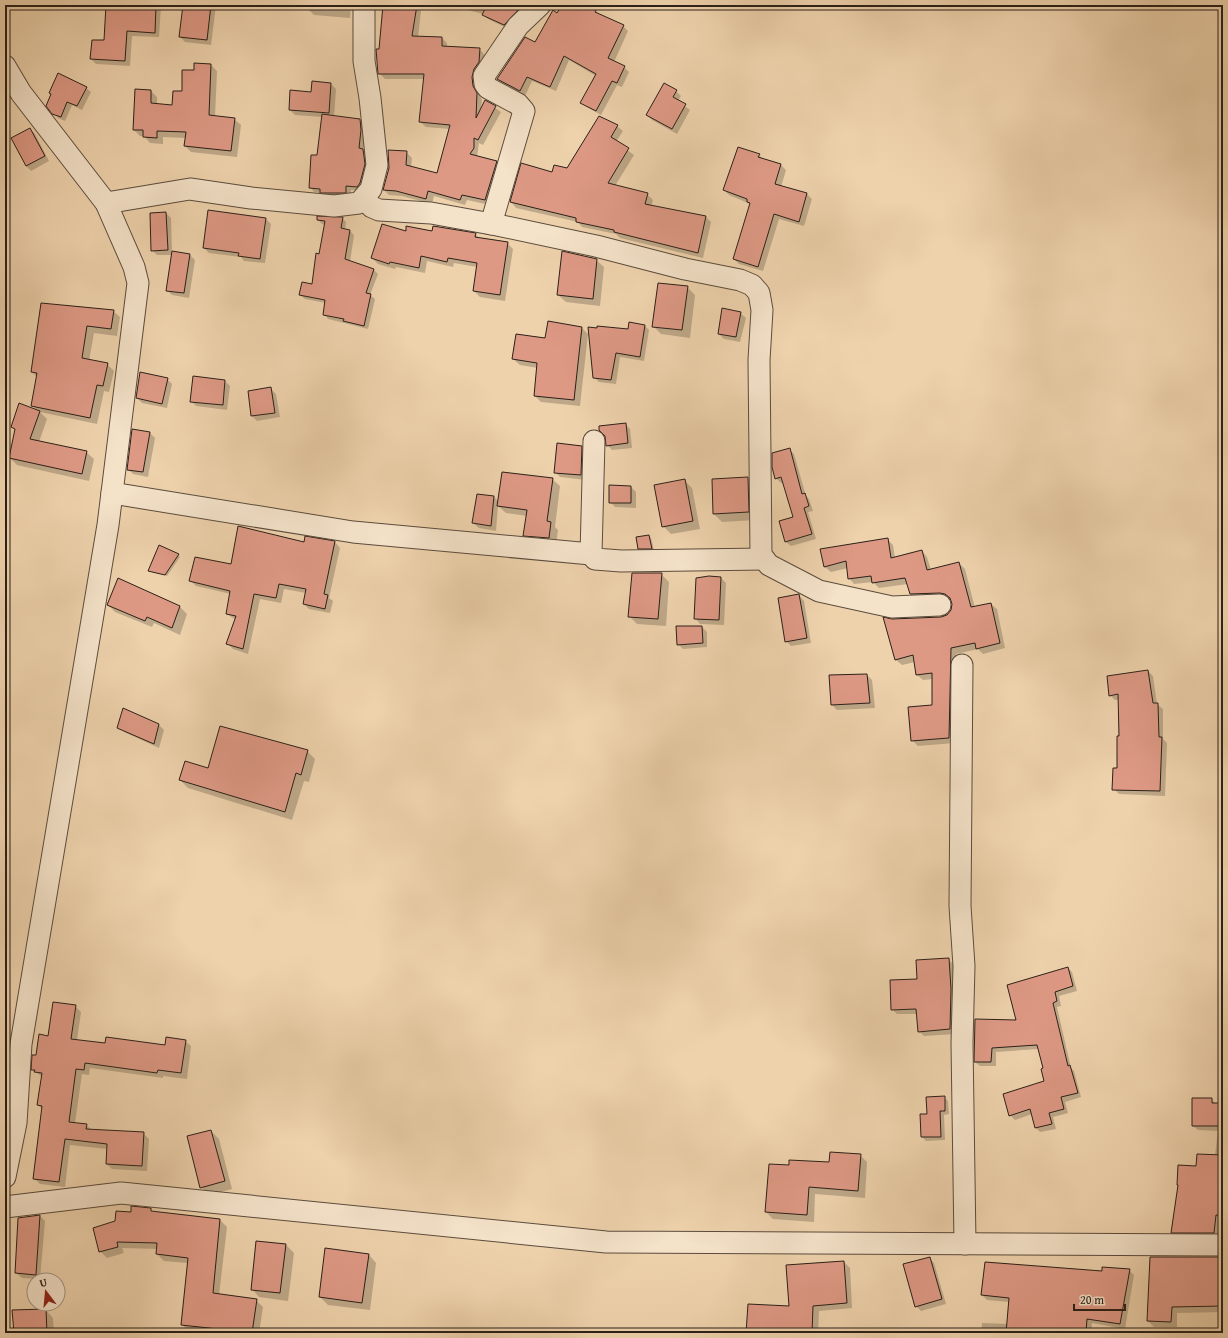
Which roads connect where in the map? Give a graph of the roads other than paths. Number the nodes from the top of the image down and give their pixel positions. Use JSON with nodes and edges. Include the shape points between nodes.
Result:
{"nodes":[{"id":1,"x":364,"y":5,"type":"edge"},
{"id":2,"x":540,"y":5,"type":"edge"},
{"id":3,"x":5,"y":66,"type":"edge"},
{"id":4,"x":364,"y":199,"type":"junction"},
{"id":5,"x":106,"y":202,"type":"junction"},
{"id":6,"x":491,"y":224,"type":"junction"},
{"id":7,"x":594,"y":441,"type":"dead end"},
{"id":8,"x":112,"y":493,"type":"junction"},
{"id":9,"x":591,"y":554,"type":"junction"},
{"id":10,"x":764,"y":559,"type":"junction"},
{"id":11,"x":940,"y":604,"type":"dead end"},
{"id":12,"x":962,"y":665,"type":"dead end"},
{"id":13,"x":5,"y":1177,"type":"edge"},
{"id":14,"x":5,"y":1207,"type":"edge"},
{"id":15,"x":964,"y":1244,"type":"junction"},
{"id":16,"x":1223,"y":1245,"type":"edge"}],
"edges":[{"from":1,"to":4,"type":"street","via":[[364,61],[377,165],[371,189]]},
{"from":2,"to":6,"type":"street","via":[[518,26],[484,76],[488,88],[518,104],[524,111]]},
{"from":3,"to":5,"type":"street","via":[[21,93]]},
{"from":4,"to":5,"type":"street","via":[[353,205],[334,206],[190,189]]},
{"from":4,"to":6,"type":"street","via":[[379,210],[432,213]]},
{"from":5,"to":8,"type":"street","via":[[134,267],[138,283]]},
{"from":6,"to":10,"type":"street","via":[[740,280],[752,285],[759,293],[762,310],[759,360],[760,546]]},
{"from":7,"to":9,"type":"street"},
{"from":8,"to":9,"type":"street","via":[[353,532]]},
{"from":8,"to":13,"type":"street","via":[[21,1044],[16,1123]]},
{"from":9,"to":10,"type":"street","via":[[595,559],[621,560]]},
{"from":10,"to":11,"type":"street","via":[[770,565],[819,591],[892,607]]},
{"from":12,"to":15,"type":"street","via":[[960,906],[964,966]]},
{"from":14,"to":15,"type":"street","via":[[121,1193],[606,1242]]},
{"from":15,"to":16,"type":"street"}]}
